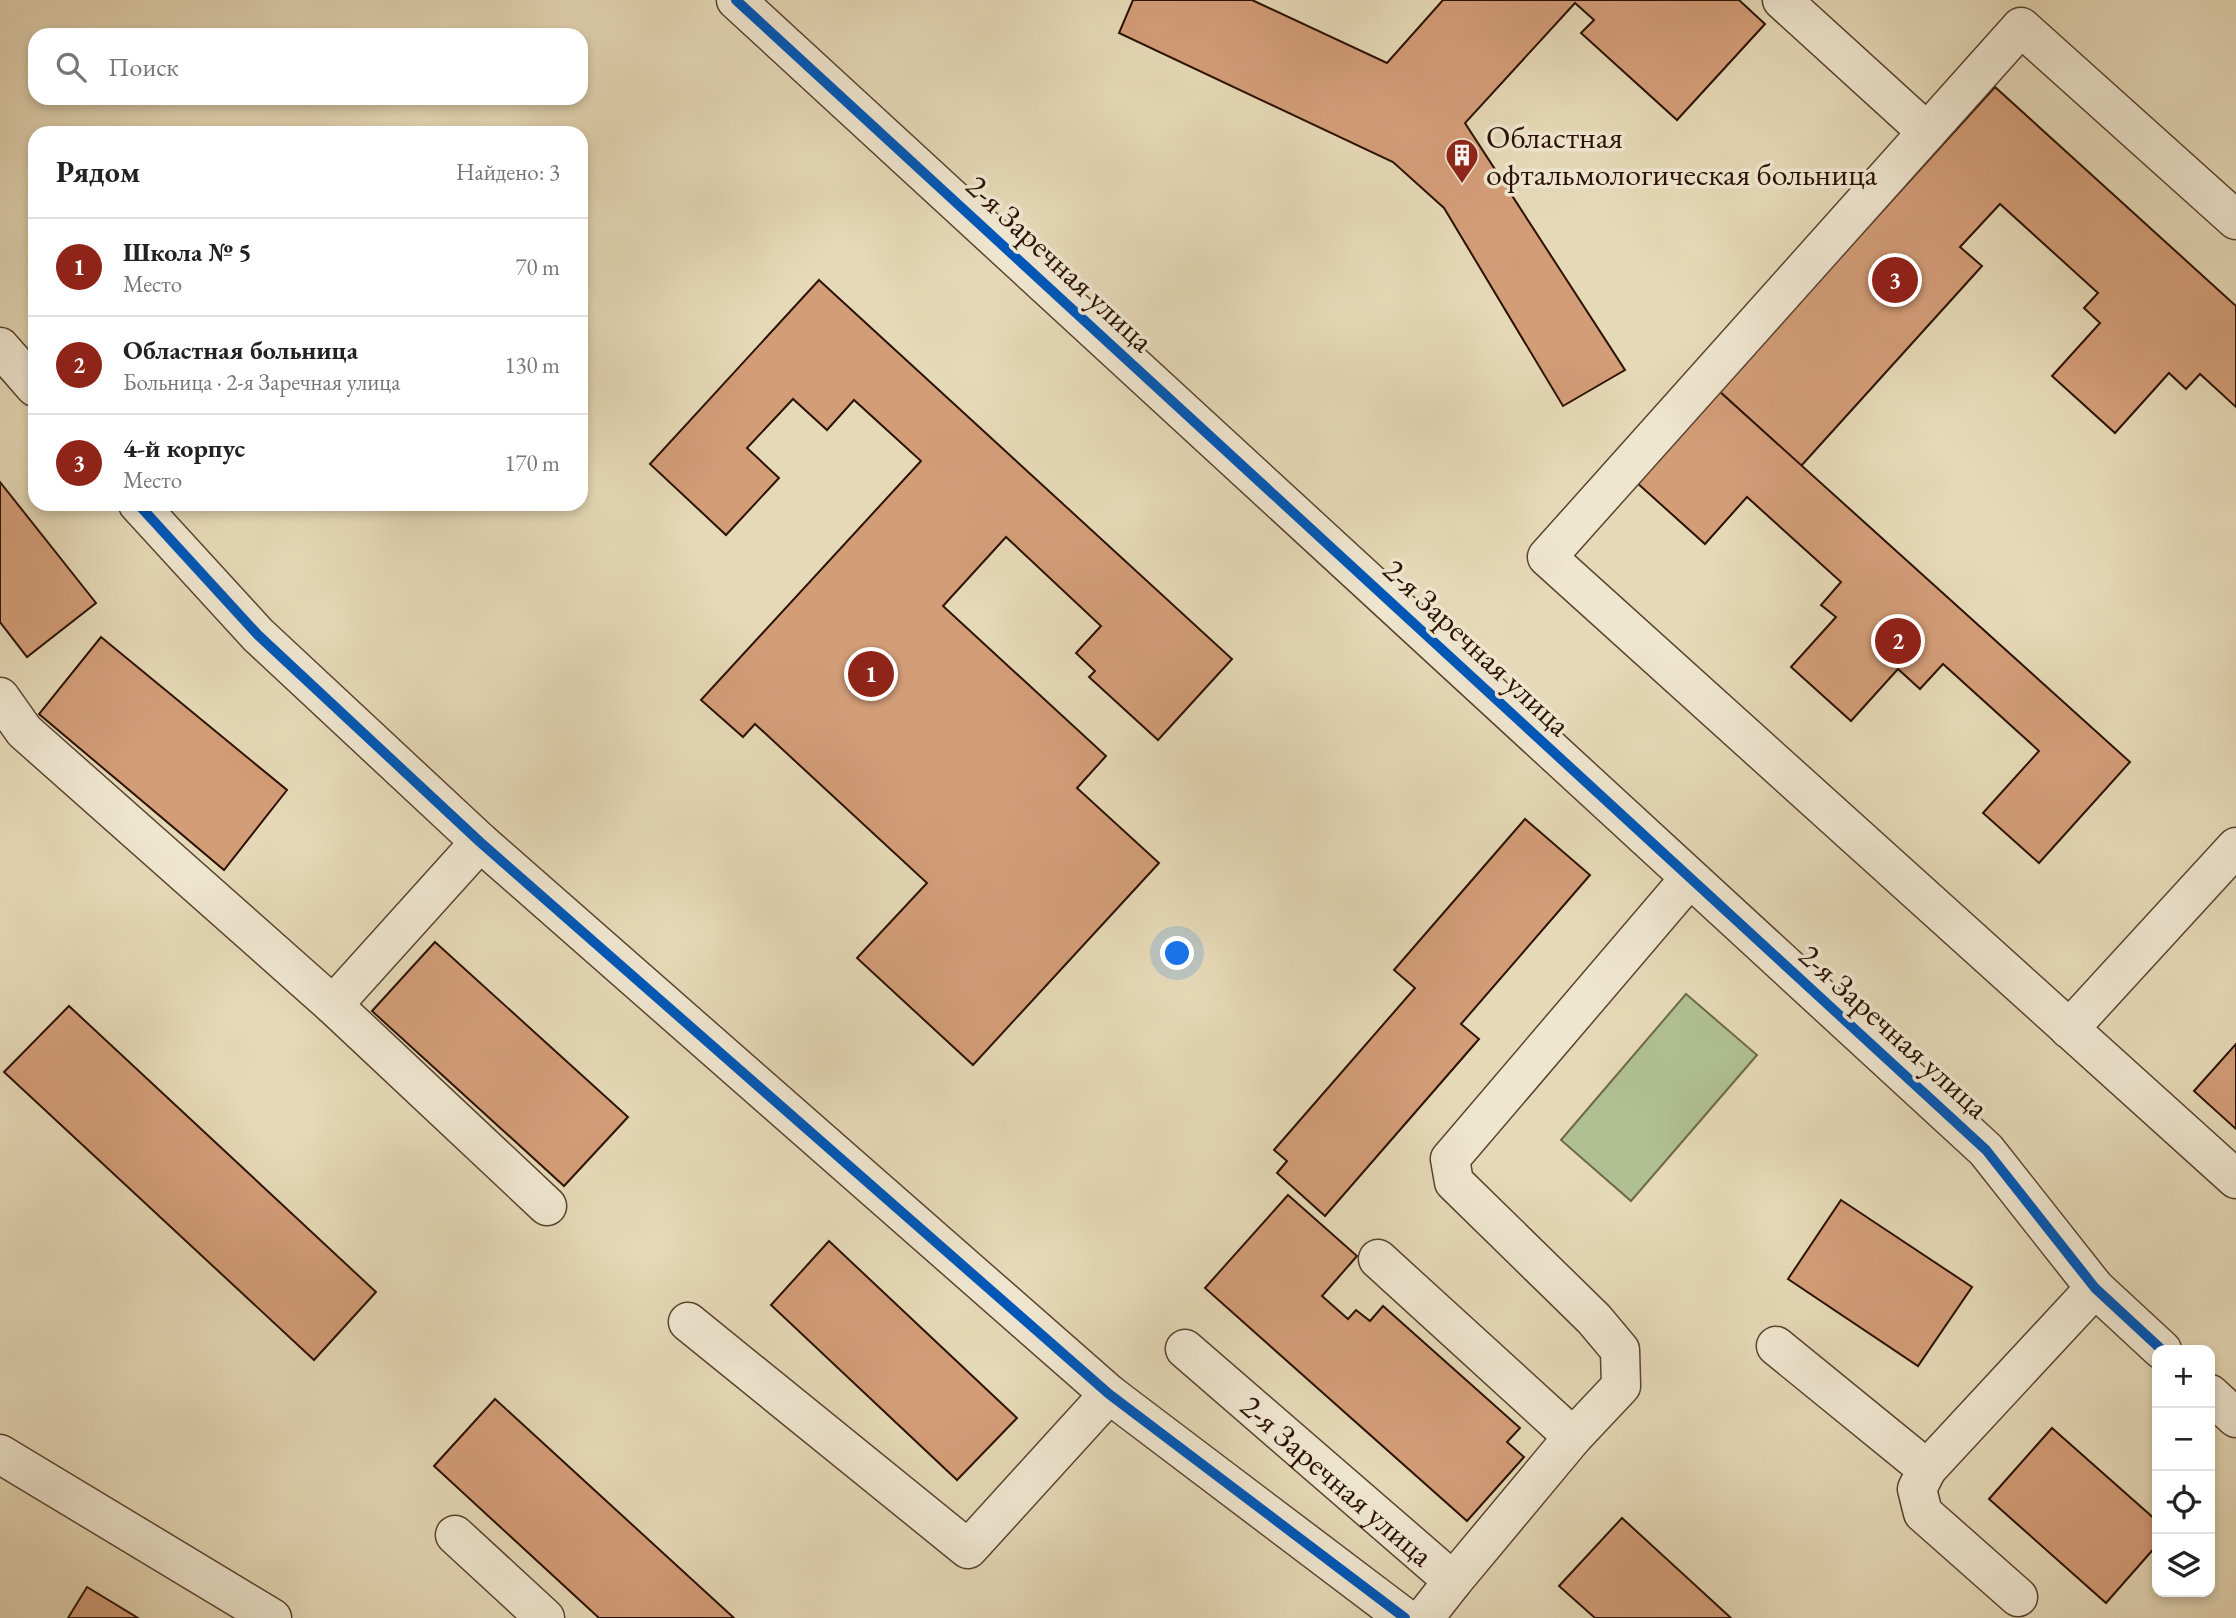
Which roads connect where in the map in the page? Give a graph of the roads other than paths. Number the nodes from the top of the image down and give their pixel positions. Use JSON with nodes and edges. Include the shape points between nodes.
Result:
{"nodes":[{"id":1,"x":736,"y":0,"type":"edge"},
{"id":2,"x":1782,"y":0,"type":"edge"},
{"id":3,"x":1927,"y":132,"type":"junction"},
{"id":4,"x":2236,"y":220,"type":"edge"},
{"id":5,"x":0,"y":347,"type":"edge"},
{"id":6,"x":28,"y":379,"type":"edge"},
{"id":7,"x":144,"y":511,"type":"edge"},
{"id":8,"x":0,"y":697,"type":"edge"},
{"id":9,"x":480,"y":842,"type":"junction"},
{"id":10,"x":2236,"y":847,"type":"edge"},
{"id":11,"x":1689,"y":879,"type":"junction"},
{"id":12,"x":333,"y":1005,"type":"junction"},
{"id":13,"x":2069,"y":1029,"type":"junction"},
{"id":14,"x":2236,"y":1179,"type":"edge"},
{"id":15,"x":547,"y":1206,"type":"dead end"},
{"id":16,"x":1377,"y":1259,"type":"dead end"},
{"id":17,"x":2095,"y":1288,"type":"junction"},
{"id":18,"x":688,"y":1322,"type":"dead end"},
{"id":19,"x":2157,"y":1345,"type":"edge"},
{"id":20,"x":1776,"y":1346,"type":"dead end"},
{"id":21,"x":1185,"y":1349,"type":"dead end"},
{"id":22,"x":1109,"y":1394,"type":"junction"},
{"id":23,"x":2215,"y":1399,"type":"edge"},
{"id":24,"x":2236,"y":1418,"type":"edge"},
{"id":25,"x":1573,"y":1437,"type":"junction"},
{"id":26,"x":0,"y":1454,"type":"edge"},
{"id":27,"x":1927,"y":1469,"type":"junction"},
{"id":28,"x":455,"y":1535,"type":"dead end"},
{"id":29,"x":1453,"y":1581,"type":"junction"},
{"id":30,"x":2018,"y":1597,"type":"dead end"},
{"id":31,"x":272,"y":1618,"type":"edge"},
{"id":32,"x":545,"y":1618,"type":"edge"},
{"id":33,"x":1405,"y":1618,"type":"edge"},
{"id":34,"x":1423,"y":1618,"type":"edge"}],
"edges":[{"from":1,"to":11,"type":"street","name":"2-я Заречная улица"},
{"from":2,"to":3,"type":"street"},
{"from":3,"to":4,"type":"street","via":[[2021,26]]},
{"from":3,"to":13,"type":"street","via":[[1547,557]]},
{"from":5,"to":6,"type":"street"},
{"from":7,"to":9,"type":"street","via":[[258,635]]},
{"from":8,"to":12,"type":"street","via":[[24,731]]},
{"from":9,"to":12,"type":"street"},
{"from":9,"to":22,"type":"street"},
{"from":10,"to":13,"type":"street"},
{"from":11,"to":17,"type":"street","name":"2-я Заречная улица","via":[[1986,1150]]},
{"from":11,"to":25,"type":"street","via":[[1450,1159],[1454,1182],[1620,1350],[1621,1385]]},
{"from":12,"to":15,"type":"street"},
{"from":13,"to":14,"type":"street"},
{"from":16,"to":25,"type":"street"},
{"from":17,"to":19,"type":"street","name":"2-я Заречная улица"},
{"from":17,"to":27,"type":"street"},
{"from":18,"to":22,"type":"street","via":[[968,1549]]},
{"from":20,"to":27,"type":"street"},
{"from":21,"to":29,"type":"street","name":"2-я Заречная улица"},
{"from":22,"to":33,"type":"street"},
{"from":23,"to":24,"type":"street"},
{"from":25,"to":29,"type":"street"},
{"from":26,"to":31,"type":"street"},
{"from":27,"to":30,"type":"street","via":[[1917,1489],[1923,1513]]},
{"from":28,"to":32,"type":"street"},
{"from":29,"to":34,"type":"street","name":"2-я Заречная улица"}]}
